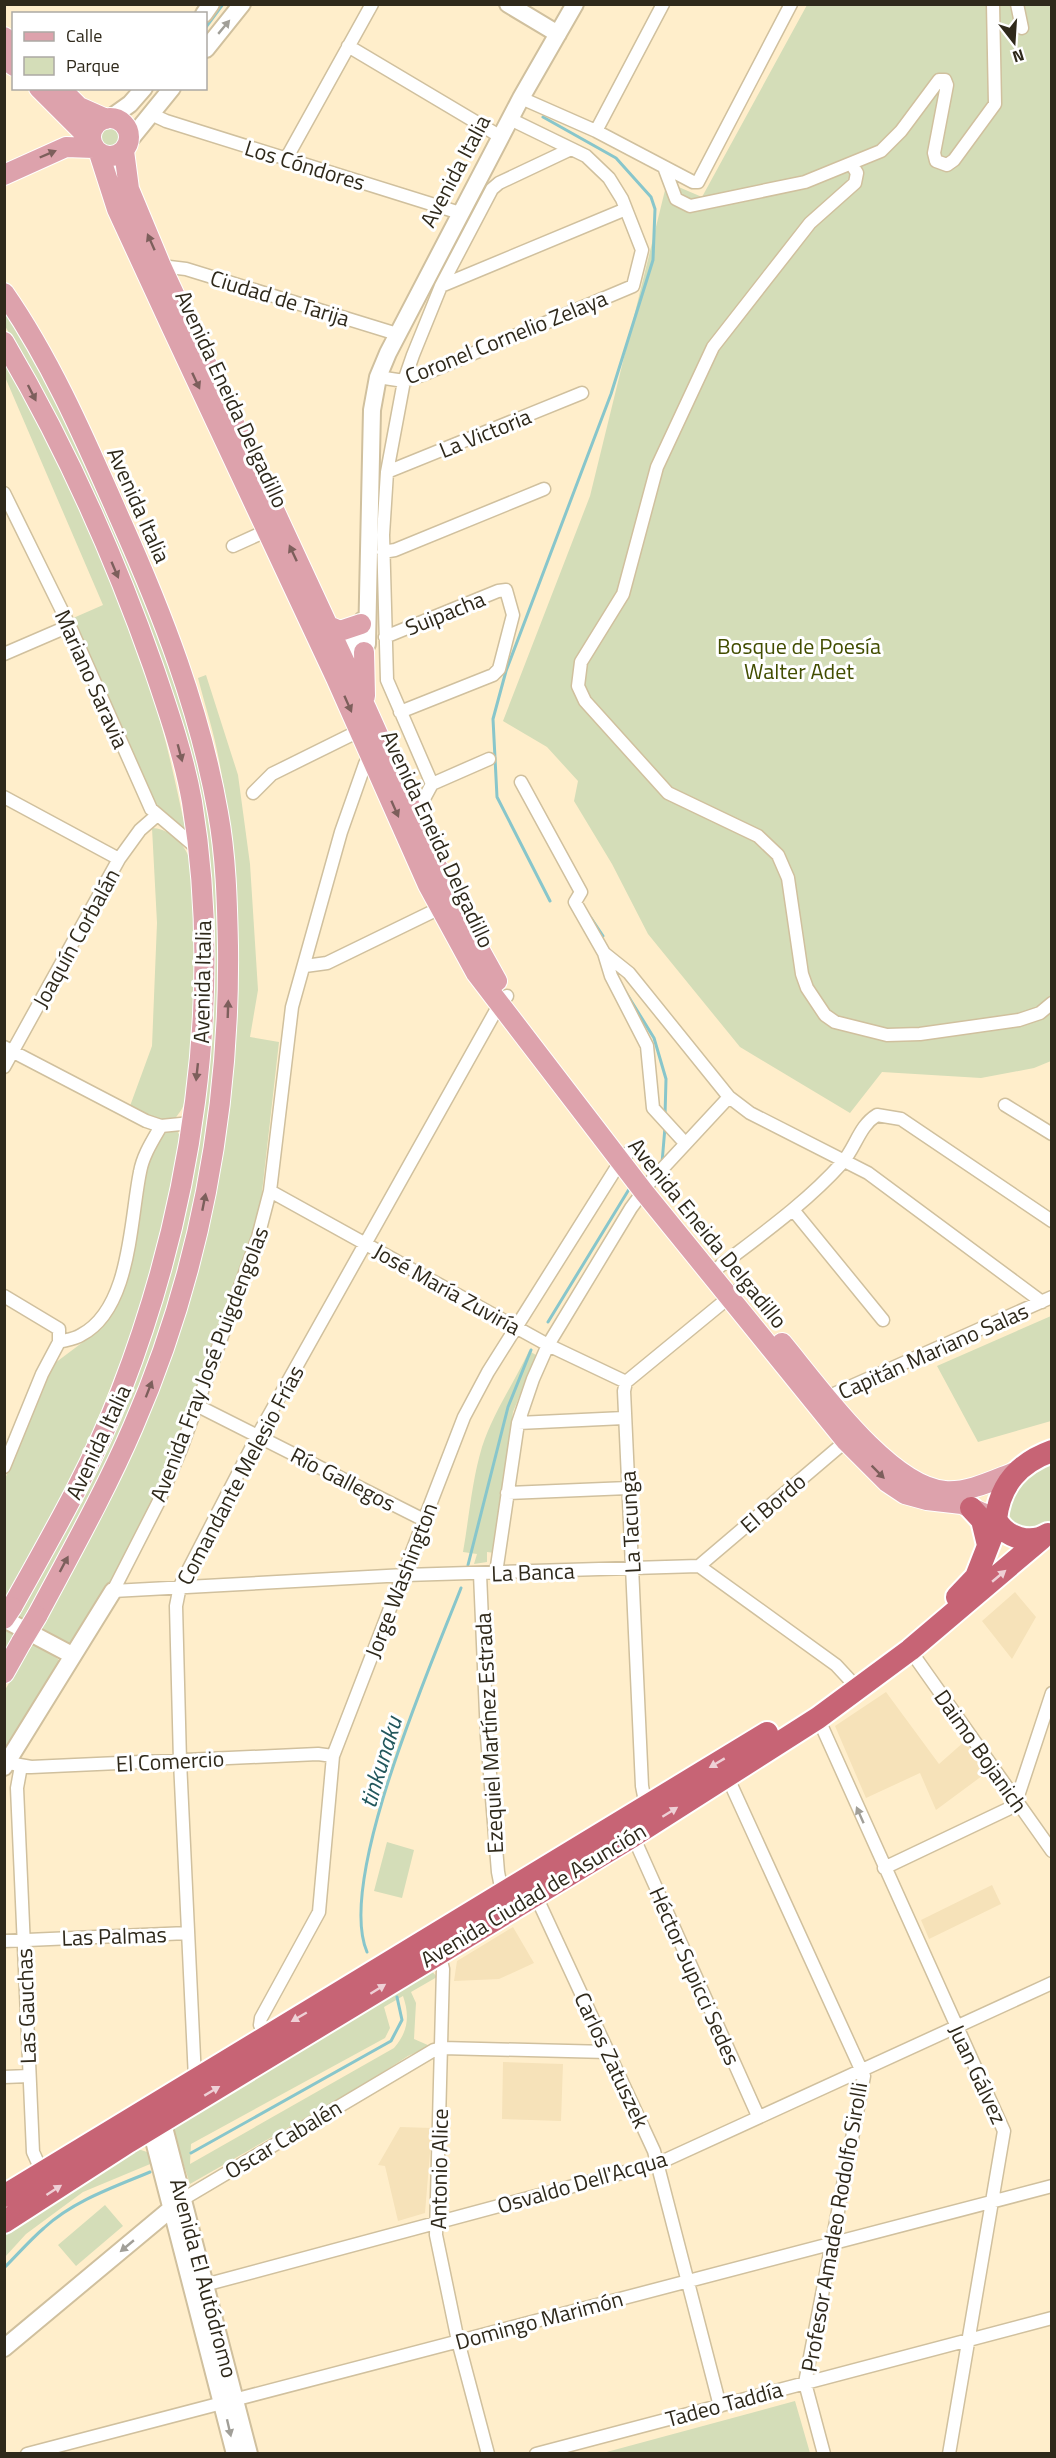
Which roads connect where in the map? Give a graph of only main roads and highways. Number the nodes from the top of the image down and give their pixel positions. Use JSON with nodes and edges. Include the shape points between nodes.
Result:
{"nodes":[{"id":1,"x":242,"y":4,"type":"edge"},
{"id":2,"x":508,"y":4,"type":"edge"},
{"id":3,"x":574,"y":4,"type":"edge"},
{"id":4,"x":558,"y":34,"type":"junction"},
{"id":5,"x":207,"y":47,"type":"edge"},
{"id":6,"x":41,"y":90,"type":"edge"},
{"id":7,"x":62,"y":90,"type":"edge"},
{"id":8,"x":142,"y":90,"type":"edge"},
{"id":9,"x":170,"y":90,"type":"edge"},
{"id":10,"x":108,"y":119,"type":"junction"},
{"id":11,"x":126,"y":146,"type":"junction"},
{"id":12,"x":95,"y":147,"type":"junction"},
{"id":13,"x":4,"y":175,"type":"edge"},
{"id":14,"x":4,"y":293,"type":"edge"},
{"id":15,"x":4,"y":342,"type":"edge"},
{"id":16,"x":364,"y":619,"type":"junction"},
{"id":17,"x":326,"y":625,"type":"junction"},
{"id":18,"x":364,"y":652,"type":"junction"},
{"id":19,"x":339,"y":669,"type":"junction"},
{"id":20,"x":366,"y":721,"type":"junction"},
{"id":21,"x":503,"y":1001,"type":"junction"},
{"id":22,"x":647,"y":1187,"type":"junction"},
{"id":23,"x":733,"y":1294,"type":"junction"},
{"id":24,"x":822,"y":1402,"type":"junction"},
{"id":25,"x":1050,"y":1453,"type":"edge"},
{"id":26,"x":1015,"y":1472,"type":"junction"},
{"id":27,"x":971,"y":1508,"type":"junction"},
{"id":28,"x":996,"y":1521,"type":"junction"},
{"id":29,"x":1046,"y":1535,"type":"edge"},
{"id":30,"x":988,"y":1547,"type":"junction"},
{"id":31,"x":113,"y":1591,"type":"road end"},
{"id":32,"x":7,"y":1615,"type":"edge"},
{"id":33,"x":72,"y":1655,"type":"junction"},
{"id":34,"x":4,"y":1673,"type":"edge"},
{"id":35,"x":11,"y":1765,"type":"edge"},
{"id":36,"x":153,"y":2116,"type":"junction"},
{"id":37,"x":4,"y":2196,"type":"edge"},
{"id":38,"x":178,"y":2204,"type":"junction"},
{"id":39,"x":4,"y":2222,"type":"edge"},
{"id":40,"x":4,"y":2348,"type":"edge"},
{"id":41,"x":229,"y":2401,"type":"junction"},
{"id":42,"x":235,"y":2454,"type":"edge"},
{"id":43,"x":249,"y":2454,"type":"edge"}],
"edges":[{"from":5,"to":1,"type":"main road","one_way":true},
{"from":2,"to":4,"type":"main road"},
{"from":3,"to":4,"type":"main road","name":"Avenida Italia"},
{"from":4,"to":16,"type":"main road","name":"Avenida Italia","via":[[460,213],[378,377],[372,410]]},
{"from":6,"to":12,"type":"main road","name":"Avenida Eneida Delgadillo"},
{"from":7,"to":10,"type":"main road","via":[[79,107]]},
{"from":8,"to":10,"type":"main road"},
{"from":9,"to":11,"type":"main road"},
{"from":10,"to":11,"type":"main road","via":[[124,125]]},
{"from":10,"to":12,"type":"main road","via":[[95,126]]},
{"from":11,"to":12,"type":"main road","via":[[109,156]]},
{"from":17,"to":11,"type":"main road","name":"Avenida Eneida Delgadillo","one_way":true,"via":[[161,266],[129,189]]},
{"from":13,"to":12,"type":"main road","one_way":true,"via":[[66,147]]},
{"from":12,"to":19,"type":"main road","name":"Avenida Eneida Delgadillo","one_way":true,"via":[[117,209],[266,531]]},
{"from":34,"to":14,"type":"main road","name":"Avenida Italia","one_way":true,"bridge":true,"via":[[132,1429],[179,1303],[199,1226],[217,1120],[227,1032],[228,930],[224,858],[213,786],[173,646],[58,387],[34,339]]},
{"from":15,"to":32,"type":"main road","name":"Avenida Italia","one_way":true,"via":[[81,494],[145,644],[186,773],[198,849],[203,990],[191,1123],[163,1259],[127,1374],[69,1503]]},
{"from":16,"to":17,"type":"main road","via":[[340,631]]},
{"from":16,"to":18,"type":"main road","name":"Avenida Italia"},
{"from":16,"to":19,"type":"main road","name":"Avenida Italia"},
{"from":17,"to":19,"type":"main road","name":"Avenida Eneida Delgadillo"},
{"from":18,"to":19,"type":"main road"},
{"from":18,"to":20,"type":"main road"},
{"from":19,"to":20,"type":"main road","name":"Avenida Eneida Delgadillo"},
{"from":20,"to":21,"type":"main road","name":"Avenida Eneida Delgadillo"},
{"from":20,"to":21,"type":"main road","name":"Avenida Eneida Delgadillo","one_way":true,"via":[[370,755],[440,908],[466,957]]},
{"from":21,"to":22,"type":"main road","name":"Avenida Eneida Delgadillo"},
{"from":22,"to":23,"type":"main road","name":"Avenida Eneida Delgadillo"},
{"from":22,"to":23,"type":"main road","name":"Avenida Eneida Delgadillo","via":[[719,1267]]},
{"from":23,"to":24,"type":"main road","name":"Avenida Eneida Delgadillo"},
{"from":24,"to":26,"type":"main road","name":"Avenida Eneida Delgadillo","via":[[894,1467],[923,1486],[947,1492],[961,1490]]},
{"from":24,"to":27,"type":"main road","name":"Avenida Eneida Delgadillo","one_way":true,"via":[[846,1441],[887,1482],[905,1494]]},
{"from":25,"to":26,"type":"highway"},
{"from":26,"to":28,"type":"highway","name":"Avenida Ciudad de Asunción","via":[[1000,1497]]},
{"from":27,"to":28,"type":"main road","name":"Avenida Eneida Delgadillo"},
{"from":27,"to":30,"type":"highway","via":[[982,1520]]},
{"from":28,"to":29,"type":"highway","via":[[1017,1537]]},
{"from":28,"to":30,"type":"highway","name":"Avenida Ciudad de Asunción"},
{"from":36,"to":29,"type":"highway","name":"Avenida Ciudad de Asunción","one_way":true,"via":[[633,1836],[818,1718],[910,1650]]},
{"from":30,"to":36,"type":"highway","name":"Avenida Ciudad de Asunción","one_way":true,"via":[[976,1577],[954,1599],[816,1703],[195,2079]]},
{"from":31,"to":33,"type":"main road","name":"Avenida Fray José Puigdengolas"},
{"from":32,"to":33,"type":"main road"},
{"from":33,"to":35,"type":"main road","name":"Avenida Fray José Puigdengolas"},
{"from":36,"to":37,"type":"highway","name":"Avenida Ciudad de Asunción","via":[[42,2172]]},
{"from":36,"to":38,"type":"main road","name":"Avenida El Autódromo"},
{"from":39,"to":36,"type":"highway","name":"Avenida Ciudad de Asunción","one_way":true},
{"from":38,"to":40,"type":"main road","name":"Oscar Cabalén","one_way":true},
{"from":38,"to":41,"type":"main road","name":"Avenida El Autódromo"},
{"from":41,"to":42,"type":"main road","name":"Avenida El Autódromo","one_way":true},
{"from":41,"to":43,"type":"main road","name":"Avenida El Autódromo"}]}
